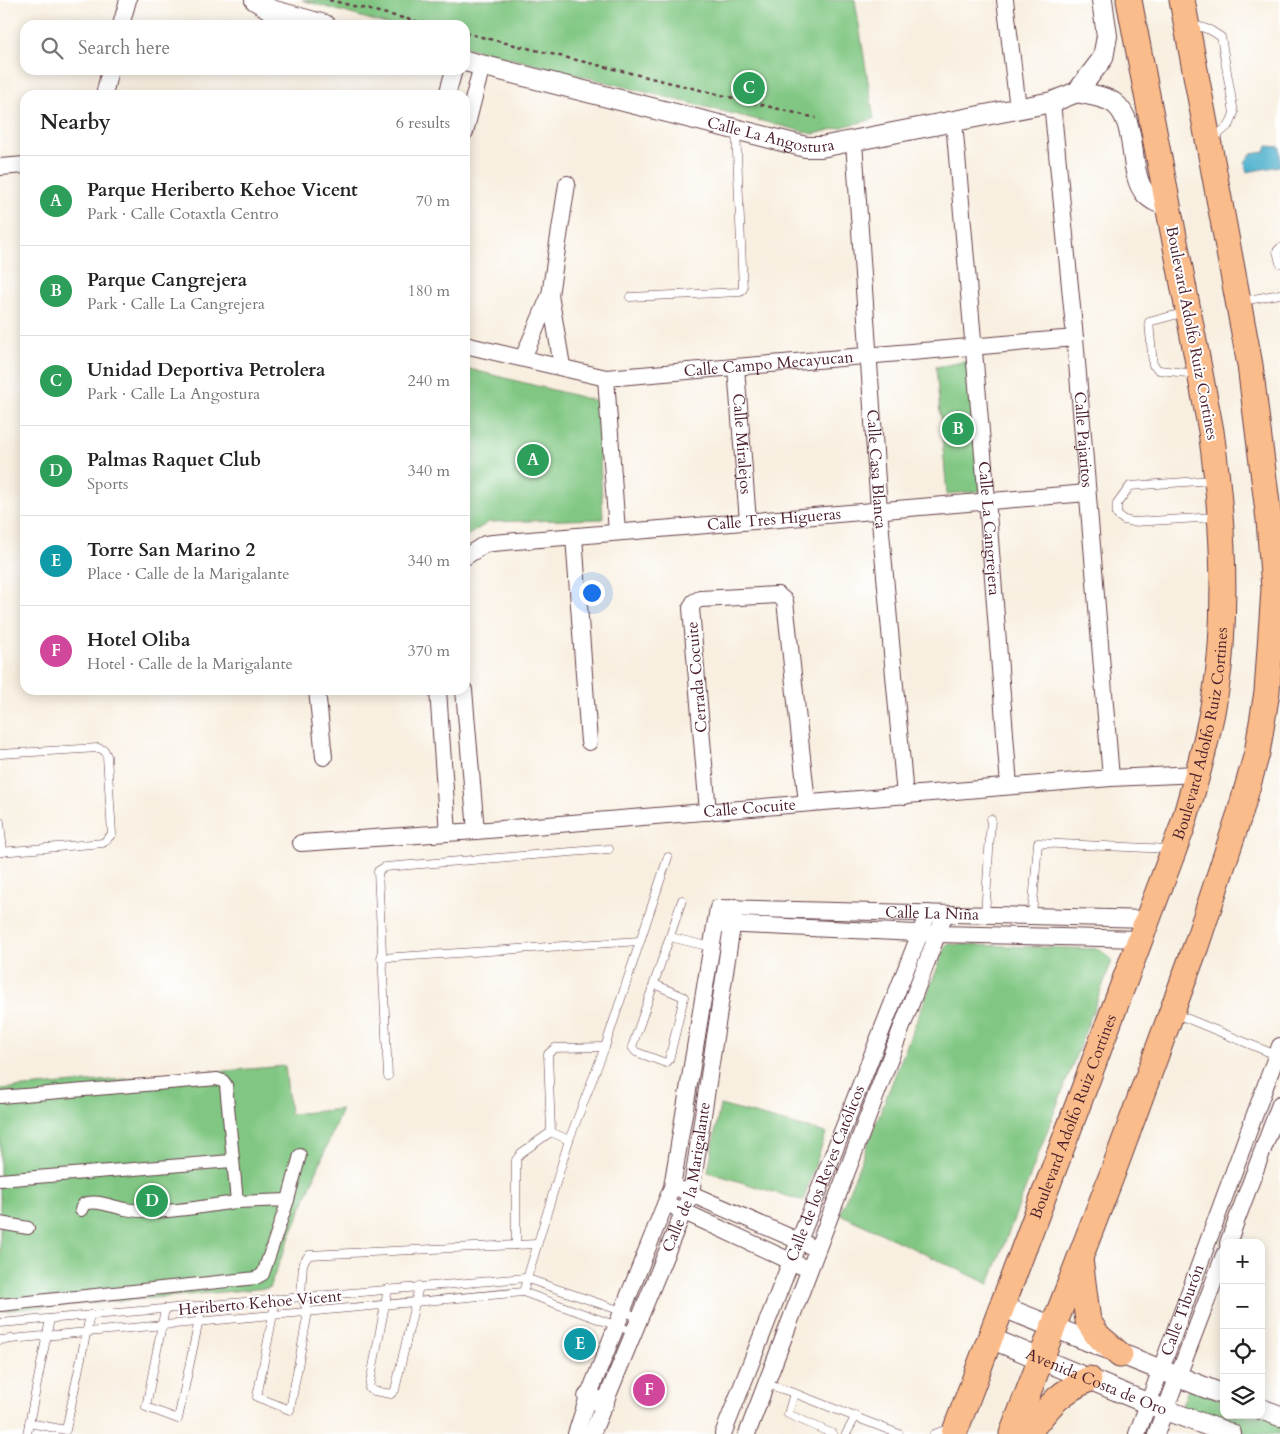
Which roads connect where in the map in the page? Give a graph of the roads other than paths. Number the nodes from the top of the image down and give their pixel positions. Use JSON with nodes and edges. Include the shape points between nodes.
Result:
{"nodes":[{"id":1,"x":128,"y":0,"type":"edge"},
{"id":2,"x":256,"y":0,"type":"edge"},
{"id":3,"x":1005,"y":0,"type":"edge"},
{"id":4,"x":1102,"y":0,"type":"edge"},
{"id":5,"x":1129,"y":0,"type":"edge"},
{"id":6,"x":1184,"y":11,"type":"edge"},
{"id":7,"x":122,"y":20,"type":"edge"},
{"id":8,"x":307,"y":20,"type":"edge"},
{"id":9,"x":473,"y":63,"type":"edge"},
{"id":10,"x":109,"y":75,"type":"edge"},
{"id":11,"x":453,"y":75,"type":"edge"},
{"id":12,"x":105,"y":90,"type":"edge"},
{"id":13,"x":448,"y":90,"type":"edge"},
{"id":14,"x":470,"y":90,"type":"edge"},
{"id":15,"x":1077,"y":92,"type":"junction"},
{"id":16,"x":1052,"y":102,"type":"junction"},
{"id":17,"x":1018,"y":108,"type":"junction"},
{"id":18,"x":954,"y":122,"type":"junction"},
{"id":19,"x":735,"y":128,"type":"junction"},
{"id":20,"x":854,"y":142,"type":"junction"},
{"id":21,"x":20,"y":165,"type":"edge"},
{"id":22,"x":0,"y":167,"type":"edge"},
{"id":23,"x":567,"y":184,"type":"dead end"},
{"id":24,"x":1168,"y":206,"type":"junction"},
{"id":25,"x":1280,"y":248,"type":"edge"},
{"id":26,"x":1280,"y":263,"type":"edge"},
{"id":27,"x":1280,"y":294,"type":"edge"},
{"id":28,"x":550,"y":296,"type":"junction"},
{"id":29,"x":630,"y":297,"type":"dead end"},
{"id":30,"x":1238,"y":301,"type":"junction"},
{"id":31,"x":1189,"y":311,"type":"junction"},
{"id":32,"x":1076,"y":338,"type":"junction"},
{"id":33,"x":470,"y":346,"type":"edge"},
{"id":34,"x":975,"y":347,"type":"junction"},
{"id":35,"x":867,"y":356,"type":"junction"},
{"id":36,"x":523,"y":358,"type":"junction"},
{"id":37,"x":562,"y":366,"type":"junction"},
{"id":38,"x":736,"y":368,"type":"junction"},
{"id":39,"x":1202,"y":374,"type":"junction"},
{"id":40,"x":606,"y":378,"type":"junction"},
{"id":41,"x":1218,"y":480,"type":"junction"},
{"id":42,"x":1087,"y":493,"type":"junction"},
{"id":43,"x":988,"y":500,"type":"junction"},
{"id":44,"x":879,"y":510,"type":"junction"},
{"id":45,"x":1221,"y":517,"type":"junction"},
{"id":46,"x":748,"y":521,"type":"junction"},
{"id":47,"x":617,"y":532,"type":"junction"},
{"id":48,"x":574,"y":537,"type":"junction"},
{"id":49,"x":470,"y":554,"type":"edge"},
{"id":50,"x":318,"y":695,"type":"edge"},
{"id":51,"x":438,"y":695,"type":"edge"},
{"id":52,"x":464,"y":695,"type":"edge"},
{"id":53,"x":590,"y":742,"type":"dead end"},
{"id":54,"x":0,"y":754,"type":"edge"},
{"id":55,"x":324,"y":757,"type":"dead end"},
{"id":56,"x":1198,"y":774,"type":"junction"},
{"id":57,"x":1112,"y":778,"type":"junction"},
{"id":58,"x":1009,"y":786,"type":"junction"},
{"id":59,"x":906,"y":796,"type":"junction"},
{"id":60,"x":807,"y":803,"type":"junction"},
{"id":61,"x":708,"y":812,"type":"junction"},
{"id":62,"x":991,"y":820,"type":"dead end"},
{"id":63,"x":0,"y":822,"type":"edge"},
{"id":64,"x":476,"y":831,"type":"junction"},
{"id":65,"x":448,"y":833,"type":"junction"},
{"id":66,"x":301,"y":843,"type":"dead end"},
{"id":67,"x":609,"y":849,"type":"dead end"},
{"id":68,"x":1175,"y":849,"type":"junction"},
{"id":69,"x":2,"y":852,"type":"edge"},
{"id":70,"x":668,"y":858,"type":"dead end"},
{"id":71,"x":682,"y":900,"type":"dead end"},
{"id":72,"x":718,"y":908,"type":"joint"},
{"id":73,"x":734,"y":908,"type":"junction"},
{"id":74,"x":928,"y":913,"type":"junction"},
{"id":75,"x":944,"y":914,"type":"junction"},
{"id":76,"x":985,"y":915,"type":"junction"},
{"id":77,"x":1032,"y":916,"type":"junction"},
{"id":78,"x":732,"y":924,"type":"junction"},
{"id":79,"x":714,"y":925,"type":"junction"},
{"id":80,"x":1145,"y":929,"type":"junction"},
{"id":81,"x":919,"y":932,"type":"junction"},
{"id":82,"x":938,"y":934,"type":"junction"},
{"id":83,"x":670,"y":937,"type":"junction"},
{"id":84,"x":640,"y":941,"type":"junction"},
{"id":85,"x":711,"y":947,"type":"junction"},
{"id":86,"x":381,"y":958,"type":"junction"},
{"id":87,"x":654,"y":984,"type":"junction"},
{"id":88,"x":1170,"y":1011,"type":"junction"},
{"id":89,"x":605,"y":1047,"type":"junction"},
{"id":90,"x":1278,"y":1050,"type":"edge"},
{"id":91,"x":388,"y":1076,"type":"dead end"},
{"id":92,"x":0,"y":1097,"type":"edge"},
{"id":93,"x":1280,"y":1104,"type":"edge"},
{"id":94,"x":551,"y":1132,"type":"junction"},
{"id":95,"x":569,"y":1140,"type":"junction"},
{"id":96,"x":300,"y":1155,"type":"dead end"},
{"id":97,"x":231,"y":1161,"type":"junction"},
{"id":98,"x":0,"y":1180,"type":"edge"},
{"id":99,"x":672,"y":1187,"type":"junction"},
{"id":100,"x":691,"y":1193,"type":"junction"},
{"id":101,"x":288,"y":1200,"type":"junction"},
{"id":102,"x":237,"y":1202,"type":"junction"},
{"id":103,"x":666,"y":1205,"type":"junction"},
{"id":104,"x":81,"y":1210,"type":"dead end"},
{"id":105,"x":684,"y":1211,"type":"junction"},
{"id":106,"x":0,"y":1223,"type":"edge"},
{"id":107,"x":28,"y":1228,"type":"dead end"},
{"id":108,"x":1229,"y":1239,"type":"edge"},
{"id":109,"x":800,"y":1241,"type":"junction"},
{"id":110,"x":516,"y":1244,"type":"junction"},
{"id":111,"x":536,"y":1244,"type":"junction"},
{"id":112,"x":817,"y":1249,"type":"junction"},
{"id":113,"x":1080,"y":1258,"type":"junction"},
{"id":114,"x":792,"y":1261,"type":"junction"},
{"id":115,"x":1220,"y":1264,"type":"edge"},
{"id":116,"x":809,"y":1270,"type":"junction"},
{"id":117,"x":525,"y":1278,"type":"junction"},
{"id":118,"x":419,"y":1286,"type":"junction"},
{"id":119,"x":388,"y":1289,"type":"junction"},
{"id":120,"x":522,"y":1292,"type":"junction"},
{"id":121,"x":301,"y":1296,"type":"junction"},
{"id":122,"x":276,"y":1299,"type":"junction"},
{"id":123,"x":416,"y":1302,"type":"junction"},
{"id":124,"x":0,"y":1305,"type":"edge"},
{"id":125,"x":386,"y":1305,"type":"junction"},
{"id":126,"x":202,"y":1306,"type":"junction"},
{"id":127,"x":1002,"y":1307,"type":"junction"},
{"id":128,"x":165,"y":1309,"type":"junction"},
{"id":129,"x":308,"y":1312,"type":"junction"},
{"id":130,"x":90,"y":1315,"type":"junction"},
{"id":131,"x":273,"y":1315,"type":"junction"},
{"id":132,"x":620,"y":1318,"type":"junction"},
{"id":133,"x":50,"y":1319,"type":"junction"},
{"id":134,"x":199,"y":1322,"type":"junction"},
{"id":135,"x":0,"y":1323,"type":"edge"},
{"id":136,"x":636,"y":1325,"type":"junction"},
{"id":137,"x":163,"y":1326,"type":"junction"},
{"id":138,"x":1052,"y":1328,"type":"junction"},
{"id":139,"x":87,"y":1332,"type":"junction"},
{"id":140,"x":48,"y":1336,"type":"junction"},
{"id":141,"x":990,"y":1338,"type":"junction"},
{"id":142,"x":0,"y":1340,"type":"edge"},
{"id":143,"x":1120,"y":1355,"type":"junction"},
{"id":144,"x":1041,"y":1359,"type":"junction"},
{"id":145,"x":1169,"y":1374,"type":"junction"},
{"id":146,"x":1089,"y":1379,"type":"junction"},
{"id":147,"x":766,"y":1384,"type":"junction"},
{"id":148,"x":794,"y":1392,"type":"junction"},
{"id":149,"x":1220,"y":1393,"type":"edge"},
{"id":150,"x":596,"y":1400,"type":"junction"},
{"id":151,"x":1157,"y":1406,"type":"junction"},
{"id":152,"x":1265,"y":1410,"type":"edge"},
{"id":153,"x":856,"y":1416,"type":"junction"},
{"id":154,"x":1280,"y":1416,"type":"edge"},
{"id":155,"x":29,"y":1423,"type":"junction"},
{"id":156,"x":956,"y":1430,"type":"edge"},
{"id":157,"x":27,"y":1434,"type":"edge"},
{"id":158,"x":576,"y":1434,"type":"edge"},
{"id":159,"x":592,"y":1434,"type":"edge"},
{"id":160,"x":723,"y":1434,"type":"edge"},
{"id":161,"x":747,"y":1434,"type":"edge"},
{"id":162,"x":833,"y":1434,"type":"edge"},
{"id":163,"x":846,"y":1434,"type":"edge"},
{"id":164,"x":899,"y":1434,"type":"edge"},
{"id":165,"x":934,"y":1434,"type":"edge"},
{"id":166,"x":1012,"y":1434,"type":"edge"},
{"id":167,"x":1027,"y":1434,"type":"edge"},
{"id":168,"x":1137,"y":1434,"type":"edge"},
{"id":169,"x":1156,"y":1434,"type":"edge"},
{"id":170,"x":1231,"y":1434,"type":"edge"}],
"edges":[{"from":1,"to":7,"type":"street"},
{"from":2,"to":8,"type":"street","via":[[271,10]]},
{"from":3,"to":17,"type":"street"},
{"from":4,"to":15,"type":"street","name":"Calle La Angostura","via":[[1106,47],[1095,71]]},
{"from":5,"to":24,"type":"main road","name":"Boulevard Adolfo Ruiz Cortines"},
{"from":6,"to":30,"type":"main road"},
{"from":9,"to":14,"type":"street"},
{"from":9,"to":19,"type":"street","name":"Calle La Angostura"},
{"from":10,"to":12,"type":"street"},
{"from":11,"to":13,"type":"street"},
{"from":15,"to":16,"type":"street","name":"Calle La Angostura"},
{"from":15,"to":24,"type":"street","via":[[1116,104],[1127,126],[1141,187],[1154,201]]},
{"from":16,"to":17,"type":"street","name":"Calle La Angostura"},
{"from":16,"to":32,"type":"street","name":"Calle Pajaritos"},
{"from":17,"to":18,"type":"street","name":"Calle La Angostura"},
{"from":18,"to":20,"type":"street","name":"Calle La Angostura"},
{"from":18,"to":34,"type":"street","name":"Calle La Cangrejera"},
{"from":19,"to":20,"type":"street","name":"Calle La Angostura","via":[[813,148]]},
{"from":19,"to":29,"type":"lane","via":[[743,289],[740,292]]},
{"from":20,"to":35,"type":"street","name":"Calle Casa Blanca"},
{"from":21,"to":22,"type":"street"},
{"from":23,"to":28,"type":"street"},
{"from":24,"to":31,"type":"main road","name":"Boulevard Adolfo Ruiz Cortines"},
{"from":25,"to":26,"type":"lane","via":[[1277,251]]},
{"from":27,"to":30,"type":"lane"},
{"from":28,"to":36,"type":"street"},
{"from":28,"to":37,"type":"street"},
{"from":30,"to":88,"type":"main road","via":[[1250,365],[1269,520],[1274,589],[1272,641],[1256,753],[1240,813],[1196,946]]},
{"from":31,"to":39,"type":"main road","name":"Boulevard Adolfo Ruiz Cortines"},
{"from":31,"to":39,"type":"lane","via":[[1149,322],[1153,365],[1160,370]]},
{"from":32,"to":34,"type":"street","name":"Calle Campo Mecayucan"},
{"from":32,"to":42,"type":"street","name":"Calle Pajaritos"},
{"from":33,"to":36,"type":"street","name":"Calle Campo Mecayucan"},
{"from":34,"to":35,"type":"street","name":"Calle Campo Mecayucan"},
{"from":34,"to":43,"type":"street","name":"Calle La Cangrejera"},
{"from":35,"to":38,"type":"street","name":"Calle Campo Mecayucan"},
{"from":35,"to":44,"type":"street","name":"Calle Casa Blanca"},
{"from":36,"to":37,"type":"street","name":"Calle Campo Mecayucan"},
{"from":37,"to":40,"type":"street","name":"Calle Campo Mecayucan"},
{"from":38,"to":40,"type":"street","name":"Calle Campo Mecayucan"},
{"from":38,"to":46,"type":"street","name":"Calle Miralejos"},
{"from":39,"to":41,"type":"main road","name":"Boulevard Adolfo Ruiz Cortines"},
{"from":40,"to":47,"type":"street"},
{"from":41,"to":45,"type":"main road","name":"Boulevard Adolfo Ruiz Cortines"},
{"from":41,"to":45,"type":"lane","via":[[1130,486],[1117,504],[1117,515],[1133,522]]},
{"from":42,"to":43,"type":"street","name":"Calle Tres Higueras"},
{"from":42,"to":57,"type":"street","name":"Calle Pajaritos"},
{"from":43,"to":44,"type":"street","name":"Calle Tres Higueras"},
{"from":43,"to":58,"type":"street","name":"Calle La Cangrejera"},
{"from":44,"to":46,"type":"street","name":"Calle Tres Higueras"},
{"from":44,"to":59,"type":"street","name":"Calle Casa Blanca"},
{"from":45,"to":56,"type":"main road","name":"Boulevard Adolfo Ruiz Cortines","via":[[1224,580],[1221,648]]},
{"from":46,"to":47,"type":"street","name":"Calle Tres Higueras"},
{"from":47,"to":48,"type":"street","name":"Calle Tres Higueras"},
{"from":48,"to":49,"type":"street","name":"Calle Tres Higueras","via":[[493,543]]},
{"from":48,"to":53,"type":"street"},
{"from":50,"to":55,"type":"street"},
{"from":51,"to":65,"type":"street"},
{"from":52,"to":64,"type":"street"},
{"from":54,"to":69,"type":"lane","via":[[104,750],[112,834],[103,843]]},
{"from":56,"to":57,"type":"street","name":"Calle Cocuite"},
{"from":56,"to":68,"type":"main road","name":"Boulevard Adolfo Ruiz Cortines"},
{"from":57,"to":58,"type":"street","name":"Calle Cocuite"},
{"from":58,"to":59,"type":"street","name":"Calle Cocuite"},
{"from":59,"to":60,"type":"street","name":"Calle Cocuite"},
{"from":60,"to":61,"type":"street","name":"Calle Cocuite"},
{"from":60,"to":61,"type":"street","name":"Cerrada Cocuite","via":[[785,600],[778,594],[700,599],[691,608]]},
{"from":61,"to":64,"type":"street","name":"Calle Cocuite"},
{"from":62,"to":76,"type":"lane"},
{"from":63,"to":69,"type":"lane"},
{"from":64,"to":65,"type":"street","name":"Calle Cocuite"},
{"from":65,"to":66,"type":"street","name":"Calle Cocuite"},
{"from":67,"to":86,"type":"lane","via":[[381,868],[377,876]]},
{"from":68,"to":77,"type":"lane","via":[[1038,843]]},
{"from":68,"to":80,"type":"main road","name":"Boulevard Adolfo Ruiz Cortines"},
{"from":70,"to":84,"type":"lane"},
{"from":71,"to":83,"type":"lane"},
{"from":72,"to":73,"type":"street","name":"Calle La Niña"},
{"from":72,"to":79,"type":"street","name":"Calle de la Marigalante"},
{"from":73,"to":74,"type":"street","name":"Calle La Niña"},
{"from":73,"to":78,"type":"street","name":"Calle de la Marigalante"},
{"from":74,"to":75,"type":"street","name":"Calle La Niña"},
{"from":74,"to":81,"type":"street","name":"Calle de los Reyes Católicos"},
{"from":75,"to":76,"type":"street","name":"Calle La Niña"},
{"from":75,"to":82,"type":"street","name":"Calle de los Reyes Católicos"},
{"from":76,"to":77,"type":"street","name":"Calle La Niña"},
{"from":77,"to":80,"type":"street","name":"Calle La Niña"},
{"from":78,"to":79,"type":"street","name":"Calle La Niña"},
{"from":78,"to":81,"type":"street","name":"Calle La Niña"},
{"from":78,"to":100,"type":"street","name":"Calle de la Marigalante"},
{"from":79,"to":85,"type":"street","name":"Calle de la Marigalante"},
{"from":80,"to":82,"type":"street","name":"Calle La Niña"},
{"from":80,"to":127,"type":"main road","name":"Boulevard Adolfo Ruiz Cortines"},
{"from":81,"to":82,"type":"street","name":"Calle La Niña"},
{"from":81,"to":109,"type":"street","name":"Calle de los Reyes Católicos"},
{"from":82,"to":112,"type":"street","name":"Calle de los Reyes Católicos"},
{"from":83,"to":85,"type":"lane"},
{"from":83,"to":87,"type":"lane"},
{"from":84,"to":86,"type":"lane"},
{"from":84,"to":89,"type":"lane"},
{"from":85,"to":99,"type":"street","name":"Calle de la Marigalante"},
{"from":86,"to":91,"type":"lane"},
{"from":87,"to":87,"type":"lane","via":[[632,1048],[666,1063],[684,997]]},
{"from":88,"to":90,"type":"lane"},
{"from":88,"to":113,"type":"main road"},
{"from":89,"to":94,"type":"lane","via":[[555,1048],[550,1051]]},
{"from":89,"to":95,"type":"lane"},
{"from":90,"to":145,"type":"street","name":"Calle Tiburón"},
{"from":92,"to":97,"type":"street","via":[[217,1079],[226,1086]]},
{"from":93,"to":108,"type":"street"},
{"from":94,"to":95,"type":"lane"},
{"from":94,"to":110,"type":"lane","via":[[516,1160]]},
{"from":95,"to":111,"type":"lane"},
{"from":96,"to":101,"type":"street"},
{"from":97,"to":98,"type":"street"},
{"from":97,"to":102,"type":"street"},
{"from":99,"to":100,"type":"street"},
{"from":99,"to":103,"type":"street","name":"Calle de la Marigalante"},
{"from":100,"to":105,"type":"street","name":"Calle de la Marigalante"},
{"from":100,"to":109,"type":"street"},
{"from":101,"to":102,"type":"street"},
{"from":101,"to":124,"type":"street","via":[[263,1274],[256,1278]]},
{"from":102,"to":104,"type":"street","via":[[154,1211],[128,1210],[91,1202],[84,1204]]},
{"from":103,"to":105,"type":"street"},
{"from":103,"to":132,"type":"street","name":"Calle de la Marigalante"},
{"from":105,"to":114,"type":"street"},
{"from":105,"to":136,"type":"street","name":"Calle de la Marigalante"},
{"from":106,"to":107,"type":"street"},
{"from":109,"to":112,"type":"street"},
{"from":109,"to":114,"type":"street","name":"Calle de los Reyes Católicos"},
{"from":110,"to":111,"type":"lane"},
{"from":110,"to":121,"type":"lane","via":[[309,1255],[303,1263]]},
{"from":111,"to":117,"type":"lane"},
{"from":112,"to":116,"type":"street","name":"Calle de los Reyes Católicos"},
{"from":113,"to":138,"type":"main road"},
{"from":113,"to":143,"type":"main road","via":[[1088,1320],[1098,1336]]},
{"from":114,"to":116,"type":"street"},
{"from":114,"to":160,"type":"street","name":"Calle de los Reyes Católicos"},
{"from":115,"to":145,"type":"street","name":"Calle Tiburón"},
{"from":116,"to":147,"type":"street","name":"Calle de los Reyes Católicos"},
{"from":117,"to":118,"type":"lane"},
{"from":117,"to":120,"type":"lane"},
{"from":117,"to":132,"type":"lane"},
{"from":118,"to":119,"type":"lane"},
{"from":118,"to":123,"type":"lane"},
{"from":119,"to":121,"type":"lane"},
{"from":119,"to":125,"type":"lane"},
{"from":120,"to":123,"type":"lane","name":"Heriberto Kehoe Vicent"},
{"from":120,"to":132,"type":"lane"},
{"from":121,"to":122,"type":"lane"},
{"from":121,"to":129,"type":"lane"},
{"from":122,"to":126,"type":"lane"},
{"from":122,"to":131,"type":"lane"},
{"from":123,"to":125,"type":"lane","name":"Heriberto Kehoe Vicent"},
{"from":123,"to":125,"type":"lane","via":[[395,1390],[391,1394],[369,1388]]},
{"from":125,"to":129,"type":"lane","name":"Heriberto Kehoe Vicent"},
{"from":126,"to":128,"type":"lane"},
{"from":126,"to":134,"type":"lane"},
{"from":127,"to":138,"type":"street","name":"Avenida Costa de Oro"},
{"from":127,"to":141,"type":"main road","name":"Boulevard Adolfo Ruiz Cortines"},
{"from":128,"to":130,"type":"lane"},
{"from":128,"to":137,"type":"lane"},
{"from":129,"to":131,"type":"lane","name":"Heriberto Kehoe Vicent"},
{"from":129,"to":131,"type":"lane","via":[[290,1410],[257,1397]]},
{"from":130,"to":133,"type":"lane"},
{"from":130,"to":139,"type":"lane"},
{"from":131,"to":134,"type":"lane","name":"Heriberto Kehoe Vicent"},
{"from":132,"to":136,"type":"lane"},
{"from":132,"to":136,"type":"lane"},
{"from":132,"to":150,"type":"street","name":"Calle de la Marigalante"},
{"from":133,"to":135,"type":"lane"},
{"from":133,"to":140,"type":"lane"},
{"from":134,"to":137,"type":"lane","name":"Heriberto Kehoe Vicent"},
{"from":134,"to":137,"type":"lane","via":[[178,1419],[146,1406]]},
{"from":136,"to":150,"type":"street","name":"Calle de la Marigalante"},
{"from":137,"to":139,"type":"lane","name":"Heriberto Kehoe Vicent"},
{"from":138,"to":143,"type":"street","name":"Avenida Costa de Oro"},
{"from":138,"to":144,"type":"main road"},
{"from":139,"to":140,"type":"lane","name":"Heriberto Kehoe Vicent"},
{"from":139,"to":155,"type":"lane","via":[[66,1430]]},
{"from":140,"to":142,"type":"lane","name":"Heriberto Kehoe Vicent"},
{"from":140,"to":155,"type":"lane"},
{"from":141,"to":144,"type":"street","name":"Avenida Costa de Oro"},
{"from":141,"to":156,"type":"main road","name":"Boulevard Adolfo Ruiz Cortines"},
{"from":143,"to":145,"type":"street","name":"Avenida Costa de Oro"},
{"from":144,"to":146,"type":"street","name":"Avenida Costa de Oro"},
{"from":144,"to":166,"type":"main road"},
{"from":145,"to":149,"type":"street","name":"Avenida Costa de Oro"},
{"from":145,"to":151,"type":"street","name":"Calle Tiburón"},
{"from":146,"to":151,"type":"street","name":"Avenida Costa de Oro"},
{"from":146,"to":167,"type":"main road","via":[[1056,1398]]},
{"from":147,"to":148,"type":"lane"},
{"from":147,"to":161,"type":"street","name":"Calle de los Reyes Católicos"},
{"from":148,"to":153,"type":"lane"},
{"from":148,"to":162,"type":"lane","via":[[788,1414]]},
{"from":150,"to":158,"type":"street","name":"Calle de la Marigalante"},
{"from":150,"to":159,"type":"street","name":"Calle de la Marigalante"},
{"from":151,"to":168,"type":"street","name":"Calle Tiburón"},
{"from":151,"to":169,"type":"street","name":"Calle Tiburón"},
{"from":151,"to":170,"type":"street","name":"Avenida Costa de Oro"},
{"from":152,"to":154,"type":"street"},
{"from":153,"to":163,"type":"lane"},
{"from":153,"to":164,"type":"lane"},
{"from":155,"to":157,"type":"lane"},
{"from":156,"to":165,"type":"lane"}]}
